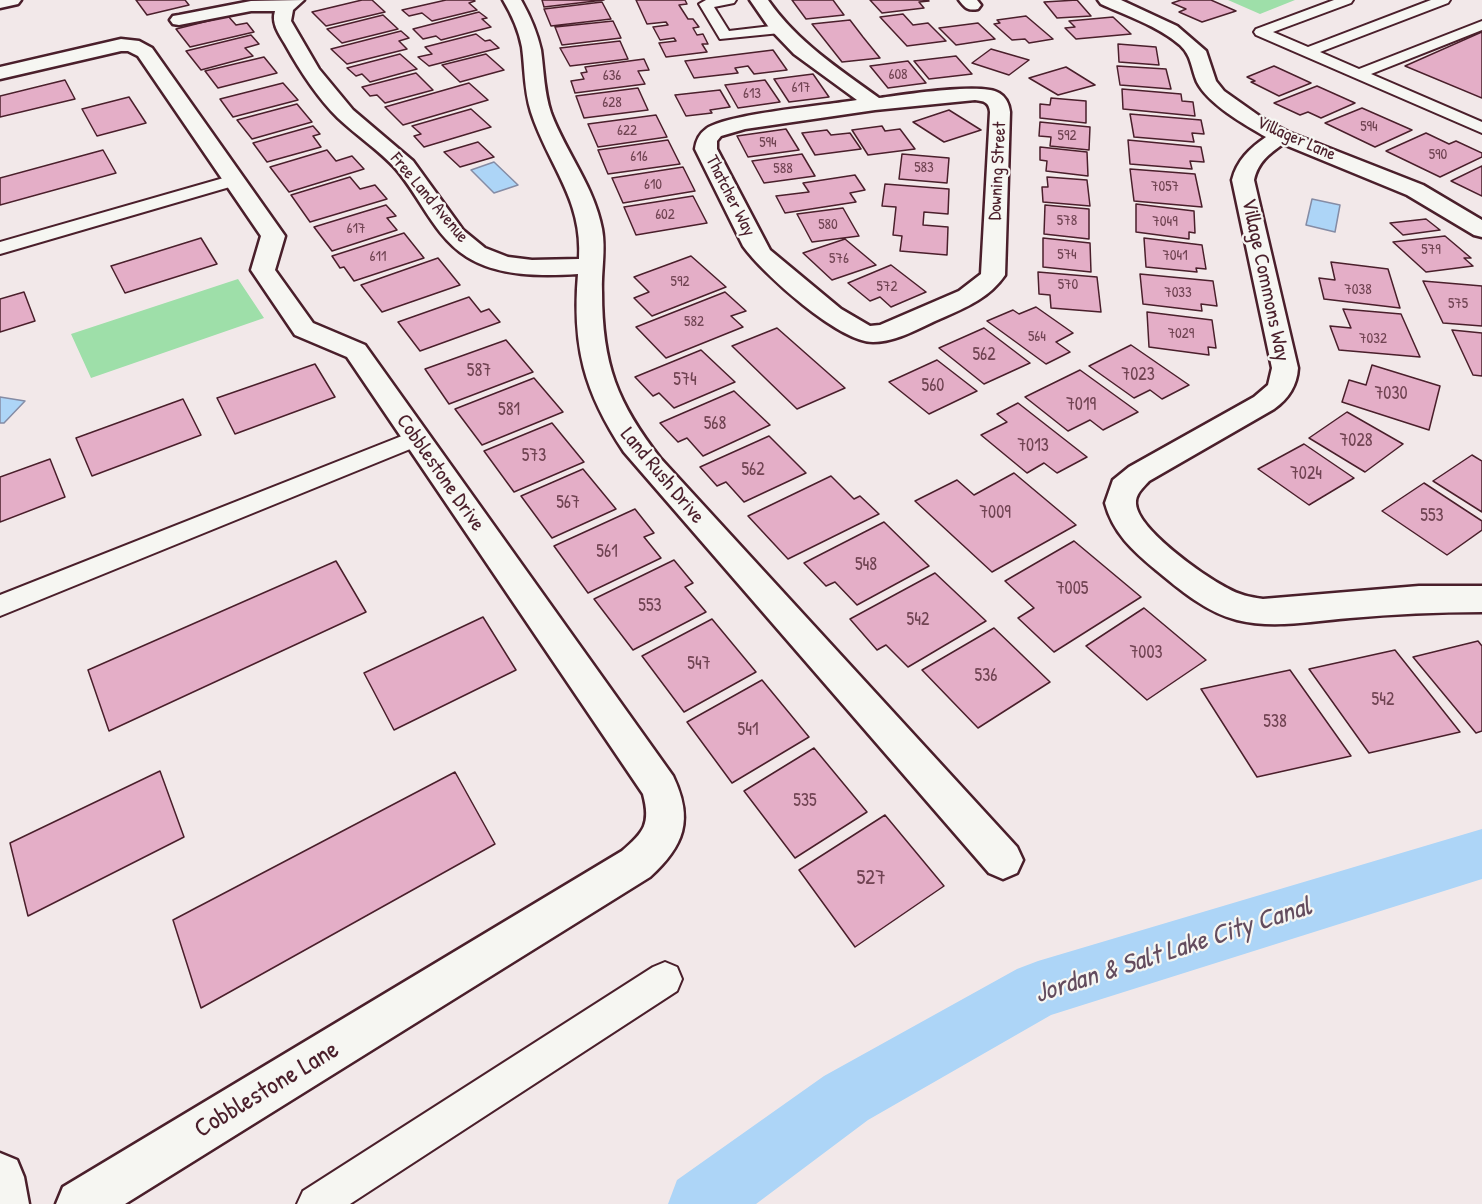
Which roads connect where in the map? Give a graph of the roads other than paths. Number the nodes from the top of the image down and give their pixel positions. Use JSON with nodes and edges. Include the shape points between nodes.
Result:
{"nodes":[{"id":1,"x":512,"y":0,"type":"edge"},
{"id":2,"x":729,"y":0,"type":"edge"},
{"id":3,"x":759,"y":0,"type":"edge"},
{"id":4,"x":1107,"y":0,"type":"edge"},
{"id":5,"x":1346,"y":0,"type":"edge"},
{"id":6,"x":1443,"y":0,"type":"edge"},
{"id":7,"x":290,"y":3,"type":"edge"},
{"id":8,"x":179,"y":20,"type":"dead end"},
{"id":9,"x":1482,"y":25,"type":"edge"},
{"id":10,"x":780,"y":29,"type":"junction"},
{"id":11,"x":1308,"y":52,"type":"junction"},
{"id":12,"x":0,"y":73,"type":"edge"},
{"id":13,"x":1359,"y":74,"type":"junction"},
{"id":14,"x":875,"y":104,"type":"junction"},
{"id":15,"x":1482,"y":129,"type":"edge"},
{"id":16,"x":1281,"y":136,"type":"junction"},
{"id":17,"x":234,"y":180,"type":"junction"},
{"id":18,"x":1482,"y":230,"type":"edge"},
{"id":19,"x":0,"y":248,"type":"edge"},
{"id":20,"x":589,"y":266,"type":"junction"},
{"id":21,"x":869,"y":335,"type":"joint"},
{"id":22,"x":417,"y":438,"type":"junction"},
{"id":23,"x":1482,"y":599,"type":"edge"},
{"id":24,"x":0,"y":606,"type":"edge"},
{"id":25,"x":1003,"y":860,"type":"dead end"},
{"id":26,"x":454,"y":975,"type":"joint"},
{"id":27,"x":665,"y":979,"type":"dead end"},
{"id":28,"x":0,"y":1177,"type":"edge"},
{"id":29,"x":96,"y":1200,"type":"edge"},
{"id":30,"x":5,"y":1204,"type":"edge"},
{"id":31,"x":316,"y":1204,"type":"edge"}],
"edges":[{"from":1,"to":20,"type":"street","name":"Land Rush Drive","via":[[525,24],[536,97],[588,214]]},
{"from":2,"to":10,"type":"lane","via":[[706,4],[725,36]]},
{"from":3,"to":10,"type":"street"},
{"from":4,"to":16,"type":"street","name":"Villager Lane","via":[[1186,41],[1199,55],[1207,82],[1217,95]]},
{"from":5,"to":11,"type":"lane","via":[[1261,32]]},
{"from":6,"to":11,"type":"lane"},
{"from":7,"to":8,"type":"street","via":[[244,6]]},
{"from":7,"to":20,"type":"street","name":"Free Land Avenue","via":[[282,21],[312,74],[348,116],[404,165],[455,236],[477,253],[500,262],[526,267]]},
{"from":9,"to":13,"type":"lane"},
{"from":10,"to":14,"type":"street","via":[[801,50]]},
{"from":11,"to":13,"type":"lane"},
{"from":12,"to":17,"type":"street","name":"Cobblestone Drive","via":[[109,47],[139,48]]},
{"from":13,"to":15,"type":"lane"},
{"from":14,"to":21,"type":"street","name":"Thatcher Way","via":[[726,126],[707,140],[706,149],[762,255],[839,319]]},
{"from":14,"to":21,"type":"street","name":"Downing Street","via":[[975,94],[991,96],[999,104],[1000,112],[993,275],[972,294],[903,325]]},
{"from":16,"to":18,"type":"street","name":"Villager Lane","via":[[1415,190]]},
{"from":16,"to":23,"type":"street","name":"Village Commons Way","via":[[1252,156],[1243,180],[1285,368],[1284,382],[1264,403],[1139,474],[1124,488],[1120,503],[1125,520],[1142,541],[1215,597],[1236,607],[1263,612],[1408,600]]},
{"from":17,"to":19,"type":"lane"},
{"from":17,"to":22,"type":"street","name":"Cobblestone Drive","via":[[273,236],[263,270],[304,329],[356,351]]},
{"from":20,"to":25,"type":"street","name":"Land Rush Drive","via":[[597,376],[610,410],[628,439]]},
{"from":22,"to":24,"type":"lane"},
{"from":22,"to":26,"type":"street","name":"Cobblestone Drive","via":[[660,788],[667,808],[666,830],[636,864]]},
{"from":26,"to":29,"type":"street","name":"Cobblestone Lane"},
{"from":27,"to":31,"type":"lane"},
{"from":28,"to":30,"type":"street"}]}
